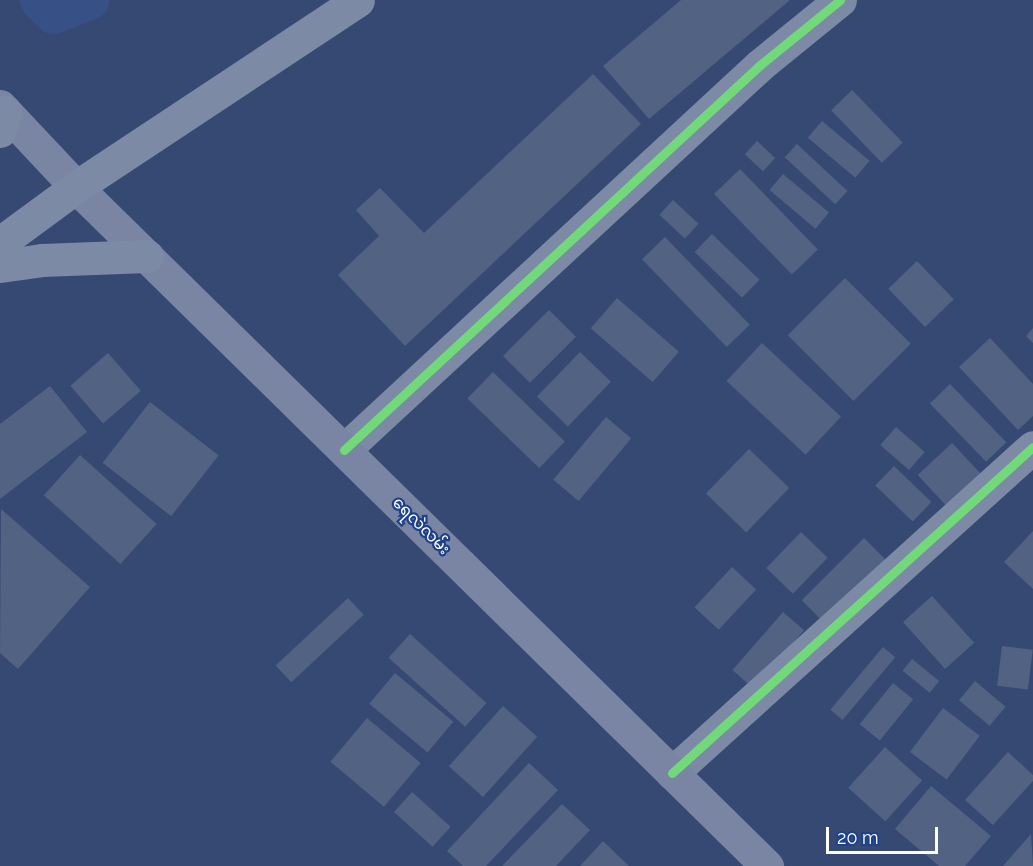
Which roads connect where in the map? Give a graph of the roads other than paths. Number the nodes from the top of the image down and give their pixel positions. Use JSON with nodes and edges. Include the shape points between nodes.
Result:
{"nodes":[{"id":1,"x":358,"y":0,"type":"edge"},
{"id":2,"x":840,"y":0,"type":"edge"},
{"id":3,"x":2,"y":116,"type":"edge"},
{"id":4,"x":76,"y":186,"type":"junction"},
{"id":5,"x":0,"y":243,"type":"edge"},
{"id":6,"x":147,"y":256,"type":"junction"},
{"id":7,"x":0,"y":266,"type":"edge"},
{"id":8,"x":1033,"y":447,"type":"edge"},
{"id":9,"x":344,"y":450,"type":"junction"},
{"id":10,"x":672,"y":773,"type":"junction"},
{"id":11,"x":767,"y":866,"type":"edge"}],
"edges":[{"from":1,"to":4,"type":"main road"},
{"from":2,"to":9,"type":"street","via":[[760,65]]},
{"from":3,"to":4,"type":"main road","name":"ရေလဲလမ်း"},
{"from":4,"to":5,"type":"main road"},
{"from":4,"to":6,"type":"main road","name":"ရေလဲလမ်း"},
{"from":6,"to":7,"type":"main road","via":[[42,260]]},
{"from":6,"to":9,"type":"main road","name":"ရေလဲလမ်း"},
{"from":8,"to":10,"type":"street"},
{"from":9,"to":10,"type":"main road","name":"ရေလဲလမ်း"},
{"from":10,"to":11,"type":"main road","name":"ရေလဲလမ်း"}]}
